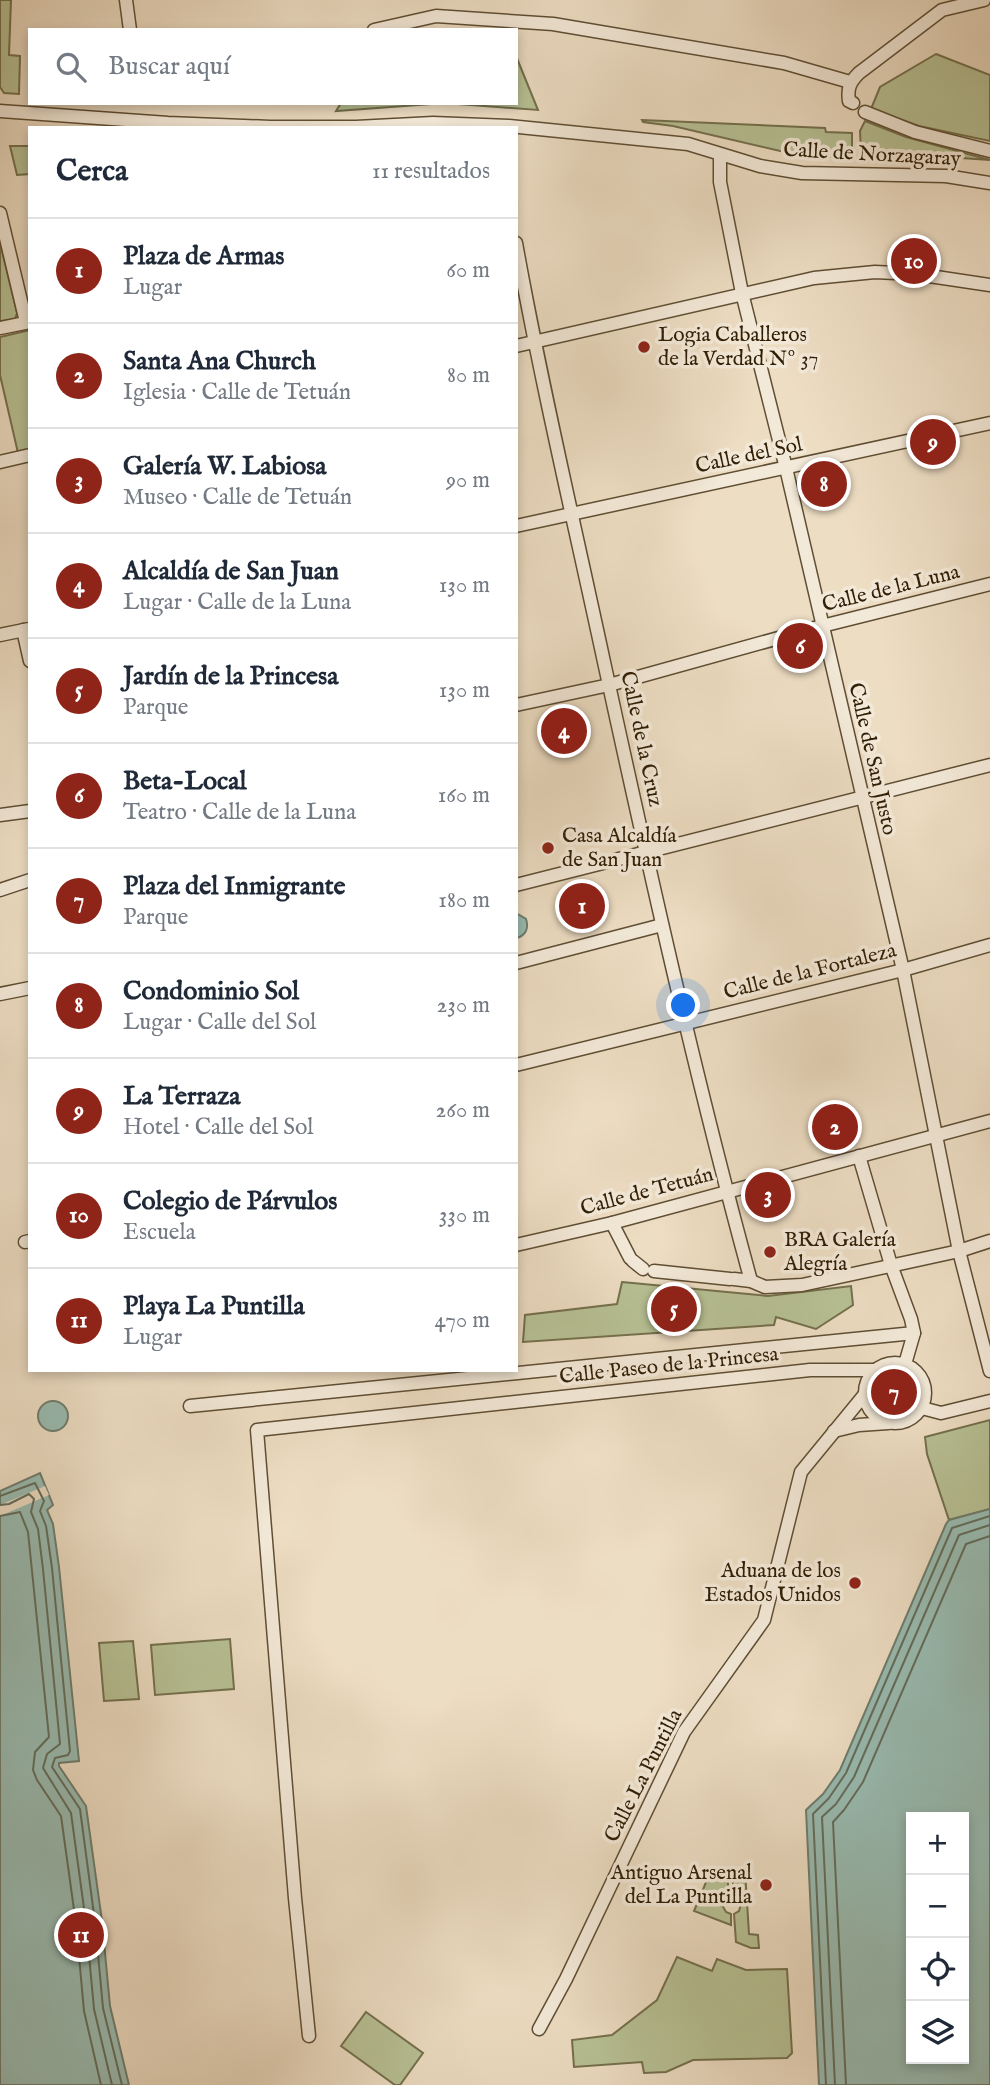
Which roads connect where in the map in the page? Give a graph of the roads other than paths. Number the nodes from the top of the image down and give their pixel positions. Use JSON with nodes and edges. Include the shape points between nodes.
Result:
{"nodes":[{"id":1,"x":127,"y":0,"type":"edge"},
{"id":2,"x":984,"y":0,"type":"edge"},
{"id":3,"x":130,"y":28,"type":"edge"},
{"id":4,"x":383,"y":28,"type":"edge"},
{"id":5,"x":850,"y":82,"type":"junction"},
{"id":6,"x":853,"y":103,"type":"dead end"},
{"id":7,"x":0,"y":111,"type":"edge"},
{"id":8,"x":864,"y":112,"type":"dead end"},
{"id":9,"x":433,"y":125,"type":"edge"},
{"id":10,"x":244,"y":126,"type":"edge"},
{"id":11,"x":394,"y":126,"type":"edge"},
{"id":12,"x":509,"y":126,"type":"edge"},
{"id":13,"x":518,"y":127,"type":"edge"},
{"id":14,"x":990,"y":151,"type":"edge"},
{"id":15,"x":720,"y":155,"type":"junction"},
{"id":16,"x":990,"y":183,"type":"edge"},
{"id":17,"x":0,"y":213,"type":"edge"},
{"id":18,"x":518,"y":254,"type":"edge"},
{"id":19,"x":990,"y":285,"type":"edge"},
{"id":20,"x":742,"y":293,"type":"junction"},
{"id":21,"x":28,"y":322,"type":"edge"},
{"id":22,"x":0,"y":328,"type":"edge"},
{"id":23,"x":534,"y":342,"type":"junction"},
{"id":24,"x":518,"y":346,"type":"edge"},
{"id":25,"x":990,"y":424,"type":"edge"},
{"id":26,"x":28,"y":455,"type":"edge"},
{"id":27,"x":0,"y":462,"type":"edge"},
{"id":28,"x":786,"y":468,"type":"junction"},
{"id":29,"x":572,"y":514,"type":"junction"},
{"id":30,"x":518,"y":526,"type":"edge"},
{"id":31,"x":990,"y":584,"type":"edge"},
{"id":32,"x":822,"y":626,"type":"junction"},
{"id":33,"x":26,"y":629,"type":"edge"},
{"id":34,"x":0,"y":635,"type":"edge"},
{"id":35,"x":609,"y":685,"type":"junction"},
{"id":36,"x":518,"y":705,"type":"edge"},
{"id":37,"x":990,"y":765,"type":"edge"},
{"id":38,"x":861,"y":796,"type":"junction"},
{"id":39,"x":28,"y":811,"type":"edge"},
{"id":40,"x":0,"y":815,"type":"edge"},
{"id":41,"x":646,"y":854,"type":"junction"},
{"id":42,"x":28,"y":881,"type":"edge"},
{"id":43,"x":518,"y":885,"type":"edge"},
{"id":44,"x":0,"y":890,"type":"edge"},
{"id":45,"x":663,"y":925,"type":"junction"},
{"id":46,"x":990,"y":945,"type":"edge"},
{"id":47,"x":518,"y":962,"type":"edge"},
{"id":48,"x":902,"y":970,"type":"junction"},
{"id":49,"x":28,"y":988,"type":"edge"},
{"id":50,"x":0,"y":995,"type":"edge"},
{"id":51,"x":685,"y":1022,"type":"junction"},
{"id":52,"x":518,"y":1064,"type":"edge"},
{"id":53,"x":990,"y":1121,"type":"edge"},
{"id":54,"x":936,"y":1136,"type":"junction"},
{"id":55,"x":859,"y":1156,"type":"junction"},
{"id":56,"x":726,"y":1191,"type":"junction"},
{"id":57,"x":612,"y":1223,"type":"junction"},
{"id":58,"x":990,"y":1241,"type":"edge"},
{"id":59,"x":518,"y":1245,"type":"edge"},
{"id":60,"x":959,"y":1251,"type":"junction"},
{"id":61,"x":891,"y":1265,"type":"junction"},
{"id":62,"x":751,"y":1281,"type":"junction"},
{"id":63,"x":914,"y":1333,"type":"junction"},
{"id":64,"x":905,"y":1364,"type":"junction"},
{"id":65,"x":876,"y":1370,"type":"junction"},
{"id":66,"x":990,"y":1371,"type":"edge"},
{"id":67,"x":865,"y":1394,"type":"junction"},
{"id":68,"x":990,"y":1401,"type":"edge"},
{"id":69,"x":190,"y":1406,"type":"dead end"},
{"id":70,"x":922,"y":1408,"type":"junction"},
{"id":71,"x":890,"y":1423,"type":"junction"},
{"id":72,"x":833,"y":1431,"type":"junction"},
{"id":73,"x":539,"y":2029,"type":"dead end"},
{"id":74,"x":309,"y":2036,"type":"dead end"}],
"edges":[{"from":1,"to":3,"type":"street"},
{"from":2,"to":5,"type":"street","via":[[942,10]]},
{"from":4,"to":5,"type":"street","via":[[436,16],[553,24],[784,63]]},
{"from":5,"to":6,"type":"street","via":[[849,100]]},
{"from":7,"to":10,"type":"street","name":"Calle de Norzagaray"},
{"from":8,"to":14,"type":"street","via":[[915,132]]},
{"from":9,"to":11,"type":"street","name":"Calle de Norzagaray"},
{"from":9,"to":12,"type":"street","name":"Calle de Norzagaray"},
{"from":13,"to":15,"type":"street","name":"Calle de Norzagaray","via":[[688,145]]},
{"from":15,"to":16,"type":"street","name":"Calle de Norzagaray","via":[[802,173],[946,176]]},
{"from":15,"to":20,"type":"street","name":"Calle de San Justo","via":[[720,182]]},
{"from":17,"to":21,"type":"street"},
{"from":18,"to":23,"type":"street","name":"Calle de la Cruz"},
{"from":19,"to":20,"type":"street","via":[[875,272],[814,278]]},
{"from":20,"to":23,"type":"street"},
{"from":20,"to":28,"type":"street","name":"Calle de San Justo"},
{"from":21,"to":22,"type":"street"},
{"from":23,"to":24,"type":"street"},
{"from":23,"to":29,"type":"street","name":"Calle de la Cruz"},
{"from":25,"to":28,"type":"street","name":"Calle del Sol"},
{"from":26,"to":27,"type":"street"},
{"from":28,"to":29,"type":"street","name":"Calle del Sol"},
{"from":28,"to":32,"type":"street","name":"Calle de San Justo"},
{"from":29,"to":30,"type":"street","name":"Calle del Sol"},
{"from":29,"to":35,"type":"street","name":"Calle de la Cruz"},
{"from":31,"to":32,"type":"street","name":"Calle de la Luna"},
{"from":32,"to":35,"type":"street","name":"Calle de la Luna"},
{"from":32,"to":38,"type":"street","name":"Calle de San Justo"},
{"from":33,"to":34,"type":"street"},
{"from":35,"to":36,"type":"street","name":"Calle de la Luna"},
{"from":35,"to":41,"type":"street","name":"Calle de la Cruz"},
{"from":37,"to":38,"type":"street"},
{"from":38,"to":41,"type":"street"},
{"from":38,"to":48,"type":"street","name":"Calle de San Justo"},
{"from":39,"to":40,"type":"street"},
{"from":41,"to":43,"type":"street"},
{"from":41,"to":45,"type":"street","name":"Calle de la Cruz"},
{"from":42,"to":44,"type":"street"},
{"from":45,"to":47,"type":"street"},
{"from":45,"to":51,"type":"street","name":"Calle de la Cruz"},
{"from":46,"to":48,"type":"street","name":"Calle de la Fortaleza"},
{"from":48,"to":51,"type":"street","name":"Calle de la Fortaleza"},
{"from":48,"to":54,"type":"street","name":"Calle de San Justo"},
{"from":49,"to":50,"type":"street"},
{"from":51,"to":52,"type":"street","name":"Calle de la Fortaleza"},
{"from":51,"to":56,"type":"street","name":"Calle de la Cruz"},
{"from":53,"to":54,"type":"street","name":"Calle de Tetuán"},
{"from":54,"to":55,"type":"street","name":"Calle de Tetuán"},
{"from":54,"to":60,"type":"street","name":"Calle de San Justo"},
{"from":55,"to":56,"type":"street","name":"Calle de Tetuán"},
{"from":55,"to":61,"type":"street"},
{"from":56,"to":57,"type":"street","name":"Calle de Tetuán"},
{"from":56,"to":62,"type":"street","name":"Calle de la Cruz"},
{"from":57,"to":59,"type":"street","name":"Calle de Tetuán"},
{"from":57,"to":62,"type":"street","via":[[640,1265]]},
{"from":58,"to":60,"type":"street"},
{"from":60,"to":61,"type":"street"},
{"from":60,"to":66,"type":"street","name":"Calle de San Justo"},
{"from":61,"to":62,"type":"street","via":[[802,1285],[765,1287]]},
{"from":61,"to":63,"type":"street"},
{"from":63,"to":64,"type":"street"},
{"from":63,"to":69,"type":"street"},
{"from":64,"to":65,"type":"street"},
{"from":64,"to":70,"type":"street","via":[[924,1387]]},
{"from":65,"to":67,"type":"street"},
{"from":65,"to":74,"type":"street","name":"Calle Paseo de la Princesa","via":[[810,1370],[257,1430]]},
{"from":67,"to":71,"type":"street","via":[[872,1413]]},
{"from":67,"to":72,"type":"street"},
{"from":68,"to":70,"type":"street","via":[[941,1413]]},
{"from":70,"to":71,"type":"street","via":[[911,1419]]},
{"from":71,"to":72,"type":"street"},
{"from":72,"to":73,"type":"street","name":"Calle La Puntilla","via":[[801,1472],[764,1620],[684,1732]]}]}
